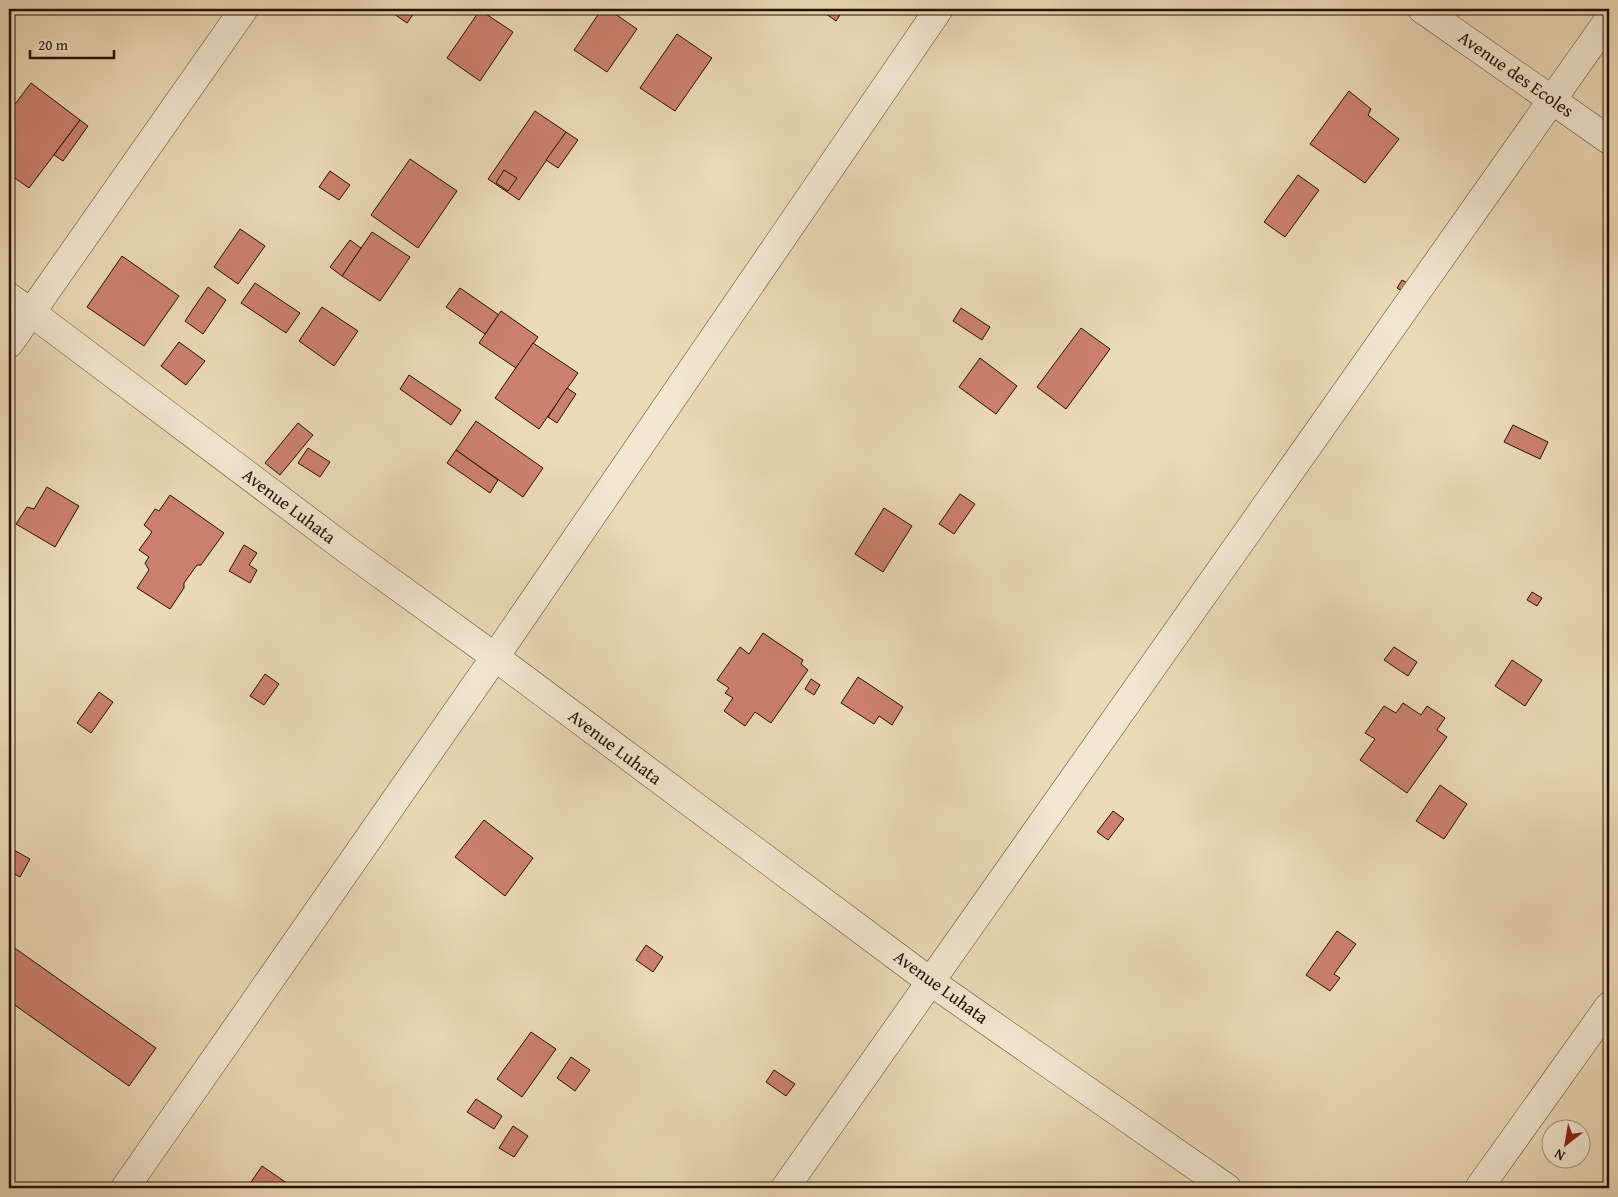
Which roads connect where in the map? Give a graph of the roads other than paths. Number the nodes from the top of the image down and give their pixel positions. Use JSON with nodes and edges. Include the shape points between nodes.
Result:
{"nodes":[{"id":1,"x":244,"y":9,"type":"edge"},
{"id":2,"x":939,"y":9,"type":"edge"},
{"id":3,"x":1422,"y":9,"type":"edge"},
{"id":4,"x":1609,"y":19,"type":"edge"},
{"id":5,"x":1553,"y":100,"type":"junction"},
{"id":6,"x":1609,"y":140,"type":"edge"},
{"id":7,"x":9,"y":298,"type":"edge"},
{"id":8,"x":32,"y":313,"type":"junction"},
{"id":9,"x":9,"y":344,"type":"edge"},
{"id":10,"x":495,"y":657,"type":"junction"},
{"id":11,"x":931,"y":982,"type":"junction"},
{"id":12,"x":1609,"y":1006,"type":"edge"},
{"id":13,"x":125,"y":1188,"type":"edge"},
{"id":14,"x":785,"y":1188,"type":"edge"},
{"id":15,"x":1227,"y":1188,"type":"edge"},
{"id":16,"x":1479,"y":1188,"type":"edge"}],
"edges":[{"from":1,"to":8,"type":"street"},
{"from":2,"to":10,"type":"street"},
{"from":3,"to":5,"type":"street","name":"Avenue des Ecoles"},
{"from":4,"to":5,"type":"street"},
{"from":5,"to":6,"type":"street","name":"Avenue des Ecoles"},
{"from":5,"to":11,"type":"street"},
{"from":7,"to":8,"type":"street","name":"Avenue Luhata"},
{"from":8,"to":9,"type":"street"},
{"from":8,"to":10,"type":"street","name":"Avenue Luhata"},
{"from":10,"to":11,"type":"street","name":"Avenue Luhata"},
{"from":10,"to":13,"type":"street"},
{"from":11,"to":14,"type":"street"},
{"from":11,"to":15,"type":"street","name":"Avenue Luhata"},
{"from":12,"to":16,"type":"street"}]}
